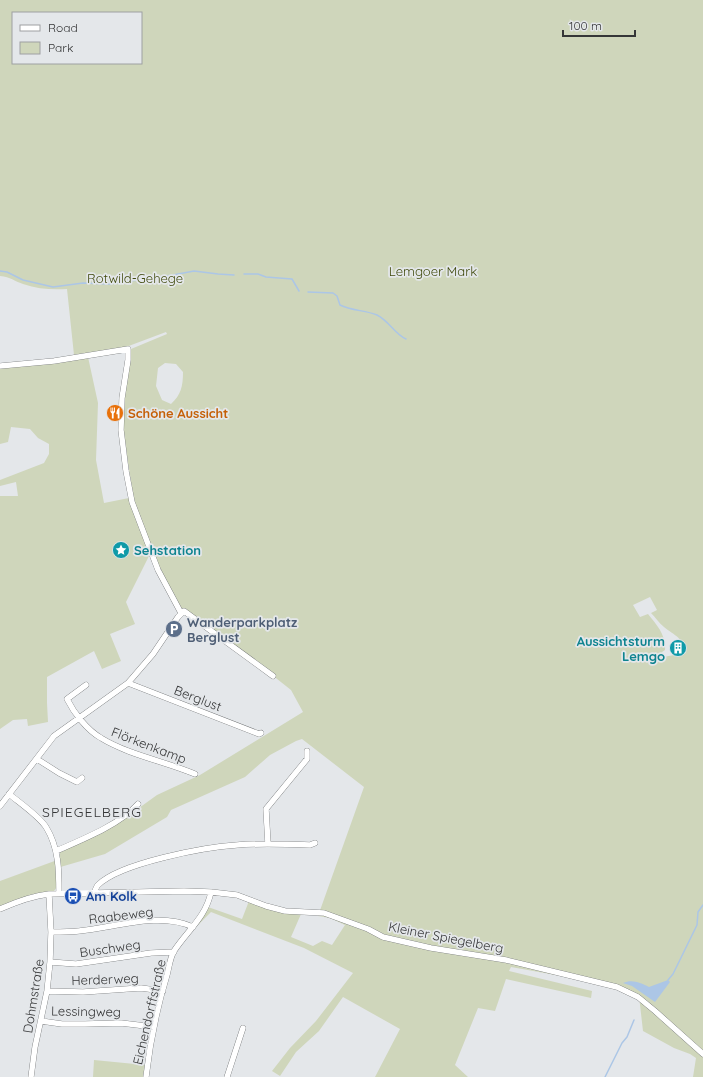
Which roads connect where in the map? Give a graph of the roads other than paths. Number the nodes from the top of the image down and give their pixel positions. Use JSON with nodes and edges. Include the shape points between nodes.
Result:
{"nodes":[{"id":1,"x":0,"y":366,"type":"edge"},
{"id":2,"x":183,"y":612,"type":"junction"},
{"id":3,"x":273,"y":676,"type":"dead end"},
{"id":4,"x":128,"y":683,"type":"junction"},
{"id":5,"x":86,"y":685,"type":"dead end"},
{"id":6,"x":79,"y":719,"type":"junction"},
{"id":7,"x":261,"y":733,"type":"dead end"},
{"id":8,"x":307,"y":751,"type":"dead end"},
{"id":9,"x":36,"y":758,"type":"junction"},
{"id":10,"x":195,"y":774,"type":"dead end"},
{"id":11,"x":82,"y":778,"type":"dead end"},
{"id":12,"x":9,"y":794,"type":"junction"},
{"id":13,"x":138,"y":804,"type":"dead end"},
{"id":14,"x":0,"y":806,"type":"edge"},
{"id":15,"x":315,"y":842,"type":"dead end"},
{"id":16,"x":268,"y":844,"type":"junction"},
{"id":17,"x":56,"y":851,"type":"junction"},
{"id":18,"x":211,"y":892,"type":"junction"},
{"id":19,"x":49,"y":894,"type":"junction"},
{"id":20,"x":59,"y":894,"type":"junction"},
{"id":21,"x":94,"y":894,"type":"junction"},
{"id":22,"x":0,"y":909,"type":"edge"},
{"id":23,"x":194,"y":927,"type":"junction"},
{"id":24,"x":51,"y":932,"type":"junction"},
{"id":25,"x":174,"y":952,"type":"junction"},
{"id":26,"x":50,"y":962,"type":"junction"},
{"id":27,"x":162,"y":990,"type":"junction"},
{"id":28,"x":47,"y":991,"type":"junction"},
{"id":29,"x":41,"y":1021,"type":"junction"},
{"id":30,"x":154,"y":1027,"type":"junction"},
{"id":31,"x":243,"y":1028,"type":"dead end"},
{"id":32,"x":703,"y":1054,"type":"edge"},
{"id":33,"x":31,"y":1077,"type":"edge"},
{"id":34,"x":146,"y":1077,"type":"edge"},
{"id":35,"x":227,"y":1077,"type":"edge"}],
"edges":[{"from":1,"to":2,"type":"street","via":[[54,361],[128,349],[121,430],[132,502],[158,570]]},
{"from":2,"to":3,"type":"street"},
{"from":2,"to":4,"type":"street","via":[[153,654]]},
{"from":4,"to":6,"type":"street"},
{"from":4,"to":7,"type":"street","name":"Berglust"},
{"from":5,"to":6,"type":"street","via":[[67,699]]},
{"from":6,"to":9,"type":"street","via":[[54,736]]},
{"from":6,"to":10,"type":"street","name":"Flörkenkamp","via":[[99,737],[120,747]]},
{"from":8,"to":16,"type":"street","via":[[307,759],[266,809]]},
{"from":9,"to":11,"type":"street","via":[[77,782]]},
{"from":9,"to":12,"type":"street"},
{"from":12,"to":14,"type":"street"},
{"from":12,"to":17,"type":"street","via":[[46,827]]},
{"from":13,"to":17,"type":"street","via":[[113,824]]},
{"from":15,"to":16,"type":"street","via":[[310,846]]},
{"from":16,"to":21,"type":"street","via":[[213,848],[135,866],[114,874],[97,886]]},
{"from":17,"to":20,"type":"street"},
{"from":18,"to":21,"type":"street","name":"Kleiner Spiegelberg"},
{"from":18,"to":23,"type":"street","name":"Eichendorffstraße","via":[[205,910]]},
{"from":18,"to":32,"type":"street","name":"Kleiner Spiegelberg","via":[[237,895],[285,911],[324,913],[383,937],[506,960],[617,987],[638,997]]},
{"from":19,"to":20,"type":"street","name":"Kleiner Spiegelberg"},
{"from":19,"to":22,"type":"street","name":"Kleiner Spiegelberg","via":[[36,895]]},
{"from":19,"to":24,"type":"street","name":"Dohmstraße"},
{"from":20,"to":21,"type":"street","name":"Kleiner Spiegelberg"},
{"from":23,"to":24,"type":"street","name":"Raabeweg","via":[[168,921],[142,922],[78,932]]},
{"from":23,"to":25,"type":"street","name":"Eichendorffstraße"},
{"from":24,"to":26,"type":"street","name":"Dohmstraße"},
{"from":25,"to":26,"type":"street","name":"Buschweg","via":[[76,964]]},
{"from":25,"to":27,"type":"street","name":"Eichendorffstraße"},
{"from":26,"to":28,"type":"street","name":"Dohmstraße"},
{"from":27,"to":28,"type":"street","name":"Herderweg","via":[[134,988],[83,992]]},
{"from":27,"to":30,"type":"street","name":"Eichendorffstraße"},
{"from":28,"to":29,"type":"street","name":"Dohmstraße"},
{"from":29,"to":30,"type":"street","name":"Lessingweg","via":[[62,1024],[121,1023]]},
{"from":29,"to":33,"type":"street","name":"Dohmstraße"},
{"from":30,"to":34,"type":"street","name":"Eichendorffstraße"},
{"from":31,"to":35,"type":"street"}]}
